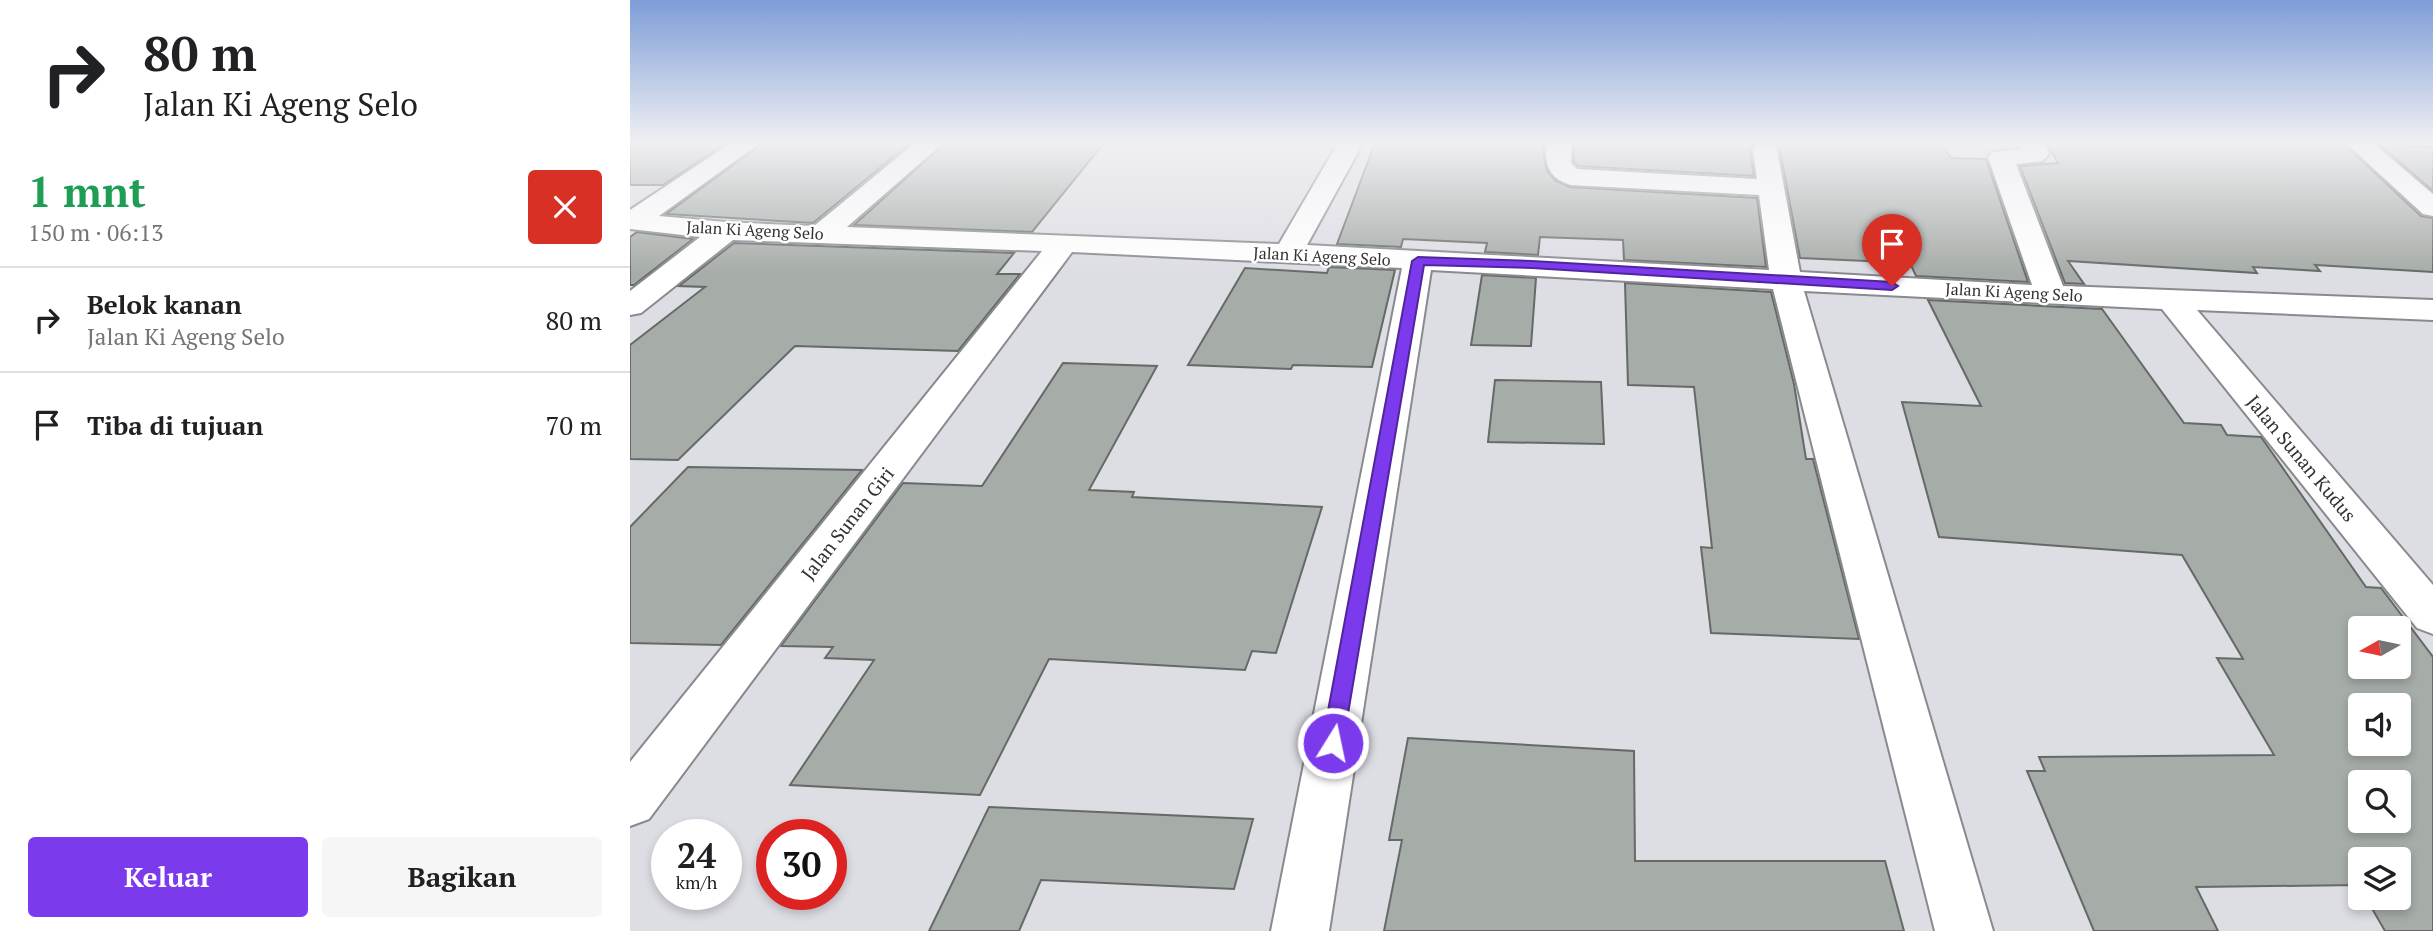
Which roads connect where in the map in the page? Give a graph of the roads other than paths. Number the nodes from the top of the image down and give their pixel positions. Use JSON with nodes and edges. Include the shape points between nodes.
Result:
{"nodes":[{"id":1,"x":683,"y":186,"type":"edge"},
{"id":2,"x":878,"y":186,"type":"edge"},
{"id":3,"x":1326,"y":186,"type":"edge"},
{"id":4,"x":1772,"y":186,"type":"edge"},
{"id":5,"x":2012,"y":186,"type":"edge"},
{"id":6,"x":2408,"y":186,"type":"edge"},
{"id":7,"x":2433,"y":208,"type":"edge"},
{"id":8,"x":631,"y":221,"type":"edge"},
{"id":9,"x":726,"y":231,"type":"junction"},
{"id":10,"x":821,"y":234,"type":"junction"},
{"id":11,"x":1063,"y":244,"type":"junction"},
{"id":12,"x":1287,"y":255,"type":"junction"},
{"id":13,"x":1418,"y":261,"type":"junction"},
{"id":14,"x":1786,"y":280,"type":"junction"},
{"id":15,"x":2052,"y":295,"type":"junction"},
{"id":16,"x":2171,"y":299,"type":"junction"},
{"id":17,"x":630,"y":306,"type":"edge"},
{"id":18,"x":2433,"y":310,"type":"edge"},
{"id":19,"x":2433,"y":616,"type":"edge"},
{"id":20,"x":630,"y":802,"type":"edge"},
{"id":21,"x":1300,"y":931,"type":"edge"},
{"id":22,"x":1964,"y":931,"type":"edge"}],
"edges":[{"from":1,"to":8,"type":"street"},
{"from":2,"to":10,"type":"street"},
{"from":3,"to":12,"type":"street"},
{"from":4,"to":14,"type":"street"},
{"from":5,"to":15,"type":"street"},
{"from":6,"to":7,"type":"street"},
{"from":8,"to":9,"type":"street","name":"Jalan Ki Ageng Selo"},
{"from":9,"to":10,"type":"street","name":"Jalan Ki Ageng Selo"},
{"from":9,"to":17,"type":"street"},
{"from":10,"to":11,"type":"street","name":"Jalan Ki Ageng Selo"},
{"from":11,"to":12,"type":"street","name":"Jalan Ki Ageng Selo"},
{"from":11,"to":20,"type":"street","name":"Jalan Sunan Giri"},
{"from":12,"to":13,"type":"street","name":"Jalan Ki Ageng Selo"},
{"from":13,"to":14,"type":"street","name":"Jalan Ki Ageng Selo"},
{"from":13,"to":21,"type":"street"},
{"from":14,"to":15,"type":"street","name":"Jalan Ki Ageng Selo"},
{"from":14,"to":22,"type":"street"},
{"from":15,"to":16,"type":"street","name":"Jalan Ki Ageng Selo"},
{"from":16,"to":18,"type":"street","name":"Jalan Ki Ageng Selo"},
{"from":16,"to":19,"type":"street","name":"Jalan Sunan Kudus"}]}
